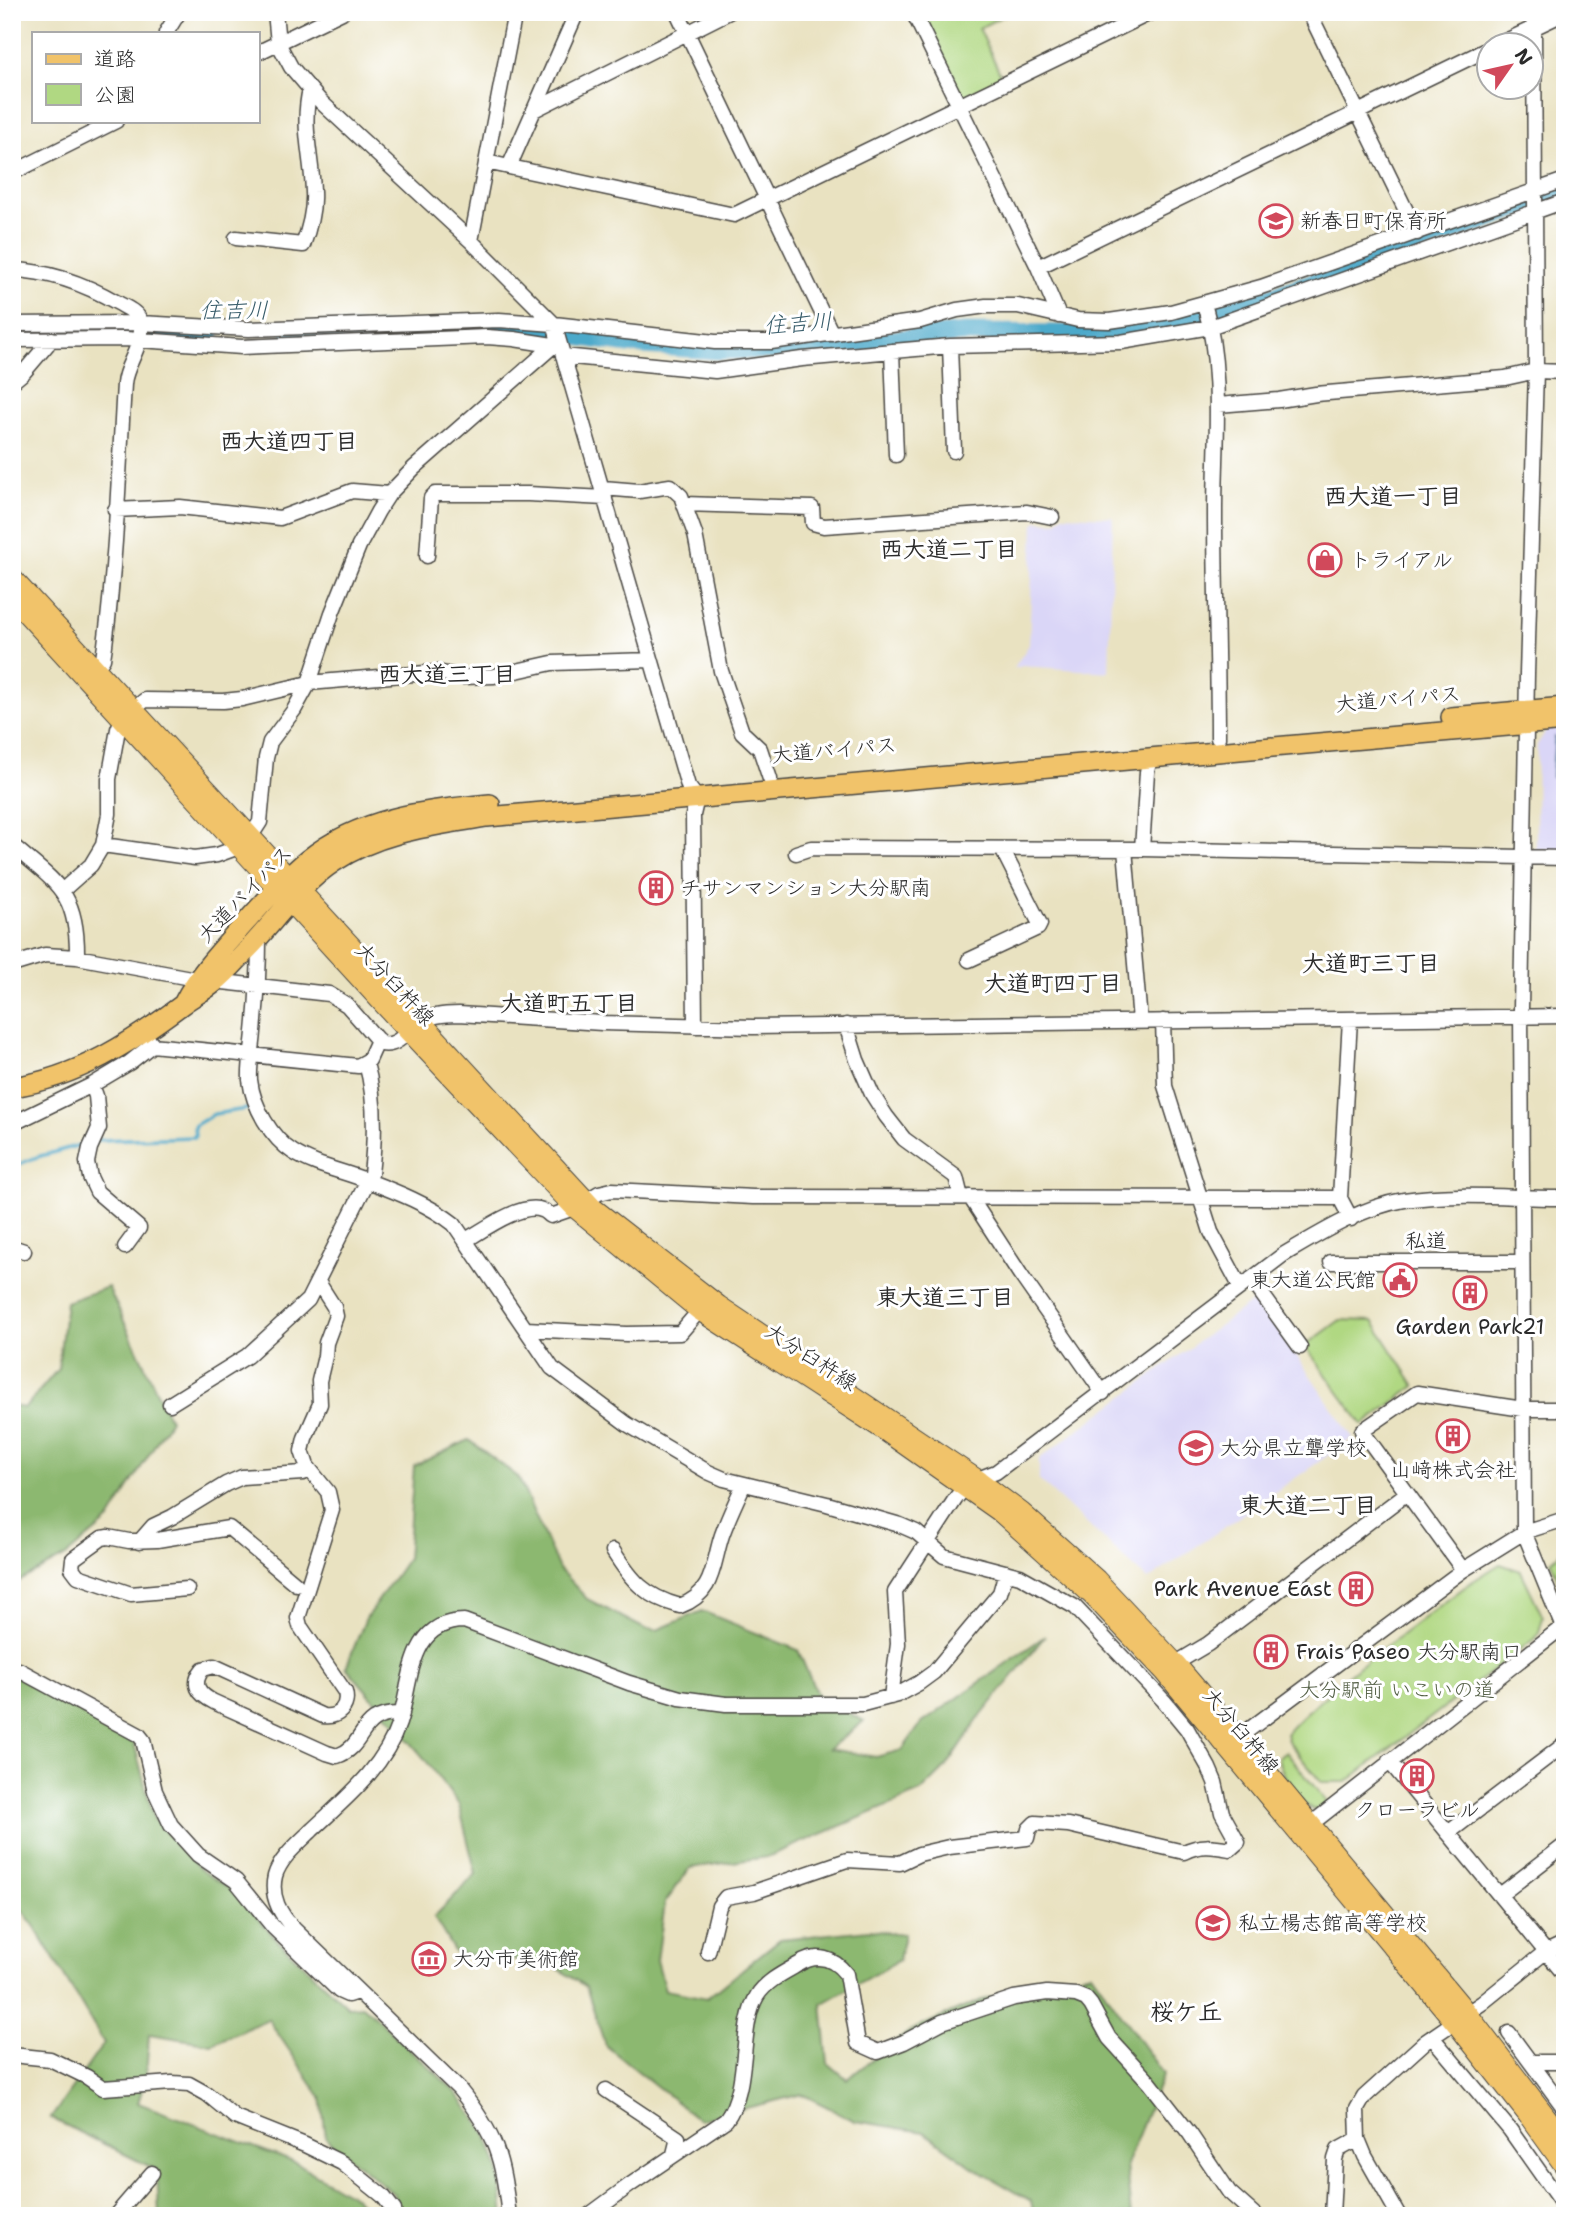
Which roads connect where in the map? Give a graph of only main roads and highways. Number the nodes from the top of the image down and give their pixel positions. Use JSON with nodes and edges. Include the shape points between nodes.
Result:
{"nodes":[{"id":1,"x":12,"y":577,"type":"edge"},
{"id":2,"x":16,"y":599,"type":"edge"},
{"id":3,"x":1565,"y":707,"type":"edge"},
{"id":4,"x":1526,"y":717,"type":"junction"},
{"id":5,"x":1565,"y":721,"type":"edge"},
{"id":6,"x":693,"y":792,"type":"junction"},
{"id":7,"x":289,"y":890,"type":"junction"},
{"id":8,"x":183,"y":1004,"type":"junction"},
{"id":9,"x":35,"y":1084,"type":"junction"},
{"id":10,"x":12,"y":1087,"type":"edge"},
{"id":11,"x":12,"y":1098,"type":"edge"},
{"id":12,"x":580,"y":1204,"type":"junction"},
{"id":13,"x":971,"y":1483,"type":"junction"},
{"id":14,"x":1232,"y":1742,"type":"junction"},
{"id":15,"x":1461,"y":2018,"type":"junction"},
{"id":16,"x":1565,"y":2140,"type":"edge"},
{"id":17,"x":1565,"y":2168,"type":"edge"}],
"edges":[{"from":1,"to":2,"type":"main road","name":"大分臼杵線"},
{"from":2,"to":7,"type":"main road","name":"大分臼杵線"},
{"from":3,"to":4,"type":"highway","name":"大道バイパス"},
{"from":4,"to":5,"type":"highway","name":"大道バイパス"},
{"from":4,"to":6,"type":"highway","name":"大道バイパス","via":[[1150,757]]},
{"from":4,"to":6,"type":"highway","name":"大道バイパス","via":[[1218,738],[770,779]]},
{"from":6,"to":7,"type":"highway","name":"大道バイパス","via":[[458,808],[393,818],[321,850]]},
{"from":7,"to":8,"type":"highway","name":"大道バイパス","via":[[196,979]]},
{"from":7,"to":8,"type":"highway","name":"大道バイパス","via":[[261,935],[216,982]]},
{"from":7,"to":12,"type":"main road","name":"大分臼杵線"},
{"from":8,"to":9,"type":"highway","name":"大道バイパス","via":[[148,1039]]},
{"from":9,"to":10,"type":"highway","name":"大道バイパス"},
{"from":9,"to":11,"type":"highway","name":"大道バイパス"},
{"from":12,"to":13,"type":"main road","name":"大分臼杵線"},
{"from":12,"to":13,"type":"main road","name":"大分臼杵線","via":[[699,1311]]},
{"from":13,"to":14,"type":"main road","name":"大分臼杵線","via":[[1100,1604]]},
{"from":13,"to":14,"type":"main road","name":"大分臼杵線","via":[[1022,1512],[1126,1608],[1176,1663]]},
{"from":14,"to":15,"type":"main road","name":"大分臼杵線"},
{"from":14,"to":15,"type":"main road","name":"大分臼杵線","via":[[1311,1824]]},
{"from":15,"to":16,"type":"main road","name":"大分臼杵線"},
{"from":15,"to":17,"type":"main road","name":"大分臼杵線"}]}
